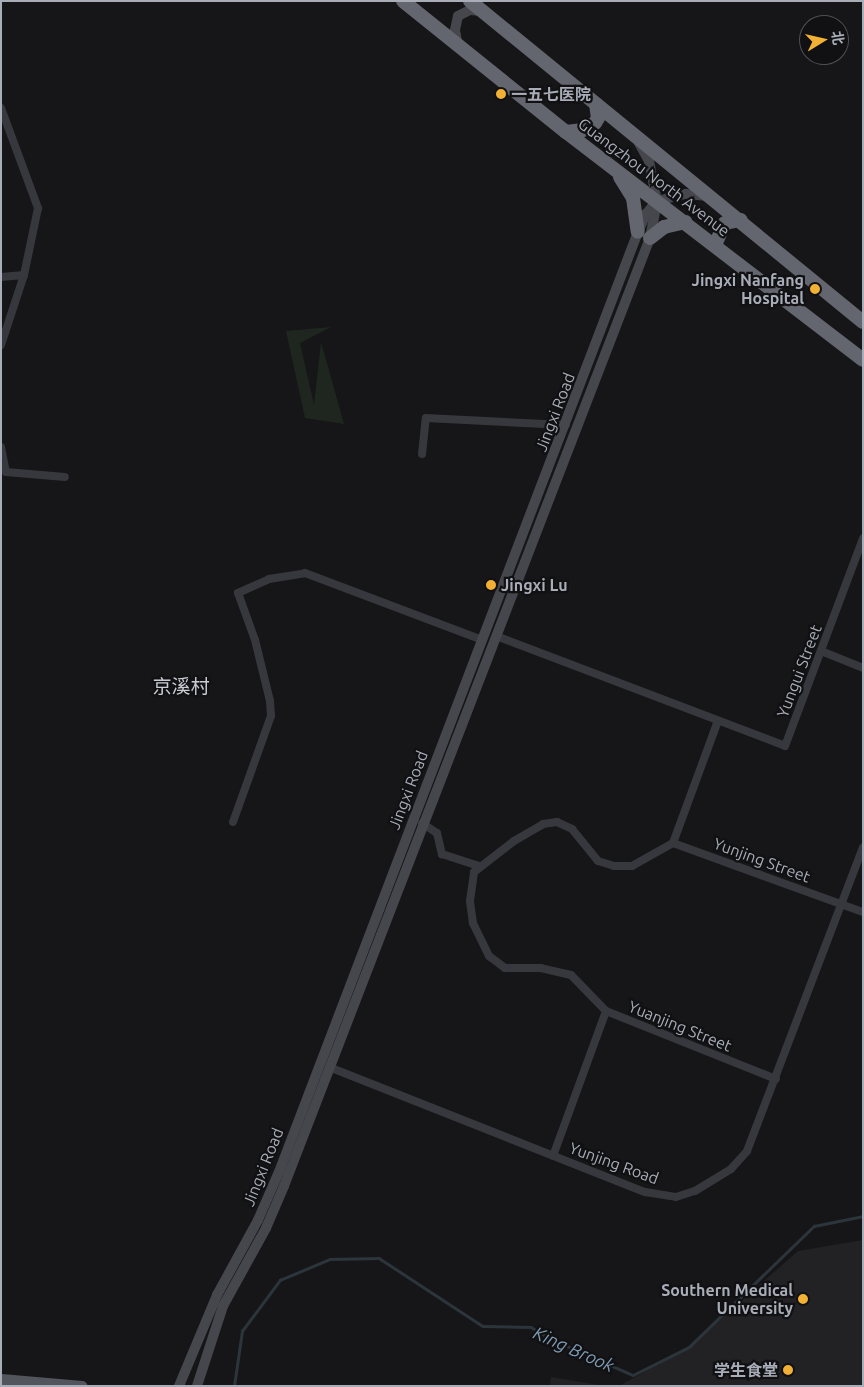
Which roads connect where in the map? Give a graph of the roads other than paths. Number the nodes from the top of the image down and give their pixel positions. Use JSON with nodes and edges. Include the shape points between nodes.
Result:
{"nodes":[{"id":1,"x":403,"y":1,"type":"edge"},
{"id":2,"x":470,"y":1,"type":"edge"},
{"id":3,"x":483,"y":11,"type":"junction"},
{"id":4,"x":458,"y":47,"type":"junction"},
{"id":5,"x":596,"y":104,"type":"junction"},
{"id":6,"x":1,"y":108,"type":"edge"},
{"id":7,"x":628,"y":130,"type":"junction"},
{"id":8,"x":566,"y":132,"type":"junction"},
{"id":9,"x":610,"y":164,"type":"junction"},
{"id":10,"x":712,"y":197,"type":"junction"},
{"id":11,"x":657,"y":201,"type":"junction"},
{"id":12,"x":741,"y":220,"type":"junction"},
{"id":13,"x":685,"y":222,"type":"junction"},
{"id":14,"x":644,"y":235,"type":"junction"},
{"id":15,"x":715,"y":245,"type":"junction"},
{"id":16,"x":24,"y":275,"type":"junction"},
{"id":17,"x":1,"y":278,"type":"edge"},
{"id":18,"x":863,"y":322,"type":"edge"},
{"id":19,"x":1,"y":345,"type":"edge"},
{"id":20,"x":863,"y":360,"type":"edge"},
{"id":21,"x":566,"y":425,"type":"junction"},
{"id":22,"x":1,"y":447,"type":"edge"},
{"id":23,"x":422,"y":454,"type":"dead end"},
{"id":24,"x":4,"y":474,"type":"edge"},
{"id":25,"x":65,"y":477,"type":"dead end"},
{"id":26,"x":863,"y":538,"type":"edge"},
{"id":27,"x":496,"y":636,"type":"junction"},
{"id":28,"x":482,"y":640,"type":"junction"},
{"id":29,"x":821,"y":651,"type":"junction"},
{"id":30,"x":863,"y":668,"type":"edge"},
{"id":31,"x":718,"y":721,"type":"junction"},
{"id":32,"x":232,"y":822,"type":"dead end"},
{"id":33,"x":422,"y":823,"type":"junction"},
{"id":34,"x":673,"y":843,"type":"junction"},
{"id":35,"x":863,"y":847,"type":"edge"},
{"id":36,"x":480,"y":866,"type":"junction"},
{"id":37,"x":842,"y":904,"type":"junction"},
{"id":38,"x":863,"y":912,"type":"edge"},
{"id":39,"x":606,"y":1011,"type":"junction"},
{"id":40,"x":329,"y":1068,"type":"junction"},
{"id":41,"x":776,"y":1079,"type":"junction"},
{"id":42,"x":553,"y":1156,"type":"junction"},
{"id":43,"x":1,"y":1379,"type":"edge"},
{"id":44,"x":82,"y":1386,"type":"edge"},
{"id":45,"x":179,"y":1386,"type":"edge"},
{"id":46,"x":197,"y":1386,"type":"edge"}],
"edges":[{"from":1,"to":4,"type":"highway","name":"Guangzhou North Avenue"},
{"from":2,"to":3,"type":"highway","name":"Guangzhou North Avenue"},
{"from":3,"to":4,"type":"main road","via":[[470,10],[458,16],[455,30]]},
{"from":3,"to":5,"type":"highway","name":"Guangzhou North Avenue"},
{"from":4,"to":8,"type":"highway","name":"Guangzhou North Avenue"},
{"from":5,"to":7,"type":"highway","name":"Guangzhou North Avenue"},
{"from":5,"to":8,"type":"highway","via":[[598,118],[595,124],[583,130]]},
{"from":6,"to":16,"type":"street","via":[[38,208]]},
{"from":7,"to":10,"type":"highway","name":"Guangzhou North Avenue"},
{"from":7,"to":11,"type":"main road","name":"Jingxi Road","via":[[650,161]]},
{"from":8,"to":9,"type":"highway","name":"Guangzhou North Avenue"},
{"from":9,"to":11,"type":"highway","name":"Guangzhou North Avenue"},
{"from":9,"to":14,"type":"highway","via":[[633,198]]},
{"from":10,"to":11,"type":"main road","via":[[686,194]]},
{"from":10,"to":12,"type":"highway","name":"Guangzhou North Avenue"},
{"from":11,"to":13,"type":"highway","name":"Guangzhou North Avenue"},
{"from":11,"to":14,"type":"main road","name":"Jingxi Road"},
{"from":12,"to":15,"type":"highway","via":[[724,223]]},
{"from":12,"to":18,"type":"highway","name":"Guangzhou North Avenue"},
{"from":13,"to":14,"type":"highway","via":[[664,226]]},
{"from":13,"to":15,"type":"highway","name":"Guangzhou North Avenue"},
{"from":14,"to":21,"type":"main road","name":"Jingxi Road"},
{"from":14,"to":27,"type":"main road","name":"Jingxi Road"},
{"from":15,"to":20,"type":"highway","name":"Guangzhou North Avenue"},
{"from":16,"to":17,"type":"street"},
{"from":16,"to":19,"type":"street"},
{"from":21,"to":23,"type":"street","via":[[426,418]]},
{"from":21,"to":28,"type":"main road","name":"Jingxi Road"},
{"from":22,"to":24,"type":"street"},
{"from":24,"to":25,"type":"street"},
{"from":26,"to":29,"type":"street","name":"Yungui Street"},
{"from":27,"to":31,"type":"street","name":"Yungui Street"},
{"from":27,"to":33,"type":"main road","name":"Jingxi Road"},
{"from":28,"to":32,"type":"street","via":[[305,573],[269,579],[238,593],[255,640],[271,716]]},
{"from":28,"to":45,"type":"main road","name":"Jingxi Road","via":[[270,1194],[217,1295]]},
{"from":29,"to":30,"type":"street"},
{"from":29,"to":31,"type":"street","name":"Yungui Street","via":[[785,746]]},
{"from":31,"to":34,"type":"street"},
{"from":33,"to":36,"type":"street","via":[[436,833],[442,854]]},
{"from":33,"to":40,"type":"main road","name":"Jingxi Road"},
{"from":34,"to":36,"type":"street","via":[[632,866],[614,866],[598,861],[572,829],[557,822],[543,824]]},
{"from":34,"to":37,"type":"street","name":"Yunjing Street"},
{"from":35,"to":37,"type":"street","name":"Yunjing Road"},
{"from":36,"to":39,"type":"street","via":[[474,872],[470,901],[479,942],[489,956],[505,968],[541,968],[571,975]]},
{"from":37,"to":38,"type":"street","name":"Yunjing Street"},
{"from":37,"to":41,"type":"street","name":"Yunjing Road"},
{"from":39,"to":41,"type":"street","name":"Yuanjing Street"},
{"from":39,"to":42,"type":"street","name":"Yuanjing Street"},
{"from":40,"to":42,"type":"street","name":"Yunjing Road"},
{"from":40,"to":46,"type":"main road","name":"Jingxi Road","via":[[276,1207],[223,1306]]},
{"from":41,"to":42,"type":"street","name":"Yunjing Road","via":[[747,1151],[731,1169],[695,1191],[676,1197],[645,1192]]},
{"from":43,"to":44,"type":"main road"}]}
